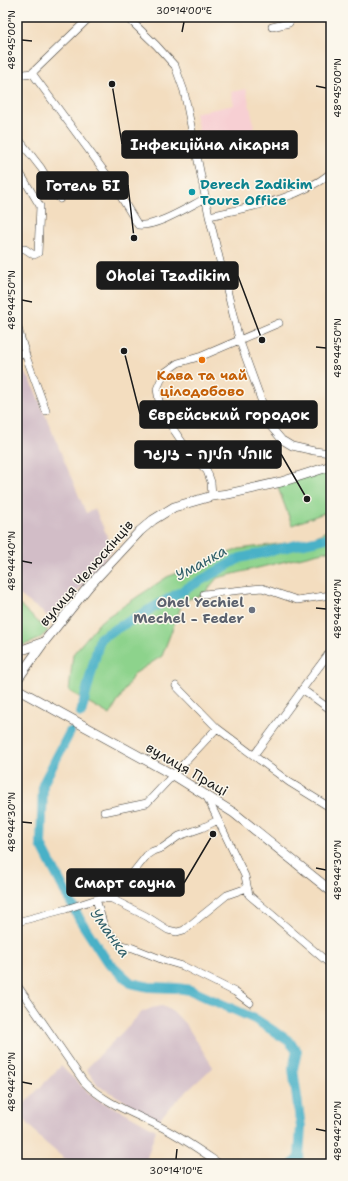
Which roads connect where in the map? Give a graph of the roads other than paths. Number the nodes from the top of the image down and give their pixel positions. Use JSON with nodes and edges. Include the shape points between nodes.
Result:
{"nodes":[{"id":1,"x":90,"y":17,"type":"edge"},
{"id":2,"x":127,"y":17,"type":"edge"},
{"id":3,"x":292,"y":17,"type":"edge"},
{"id":4,"x":272,"y":27,"type":"dead end"},
{"id":5,"x":32,"y":73,"type":"junction"},
{"id":6,"x":17,"y":75,"type":"edge"},
{"id":7,"x":17,"y":137,"type":"edge"},
{"id":8,"x":17,"y":168,"type":"edge"},
{"id":9,"x":331,"y":173,"type":"edge"},
{"id":10,"x":206,"y":198,"type":"junction"},
{"id":11,"x":60,"y":199,"type":"dead end"},
{"id":12,"x":209,"y":216,"type":"junction"},
{"id":13,"x":17,"y":249,"type":"edge"},
{"id":14,"x":279,"y":323,"type":"dead end"},
{"id":15,"x":17,"y":325,"type":"edge"},
{"id":16,"x":239,"y":339,"type":"junction"},
{"id":17,"x":25,"y":351,"type":"junction"},
{"id":18,"x":17,"y":356,"type":"edge"},
{"id":19,"x":46,"y":411,"type":"dead end"},
{"id":20,"x":331,"y":453,"type":"edge"},
{"id":21,"x":331,"y":466,"type":"edge"},
{"id":22,"x":212,"y":496,"type":"junction"},
{"id":23,"x":204,"y":594,"type":"dead end"},
{"id":24,"x":331,"y":595,"type":"edge"},
{"id":25,"x":44,"y":642,"type":"junction"},
{"id":26,"x":17,"y":650,"type":"edge"},
{"id":27,"x":331,"y":650,"type":"edge"},
{"id":28,"x":17,"y":680,"type":"edge"},
{"id":29,"x":176,"y":686,"type":"dead end"},
{"id":30,"x":17,"y":689,"type":"edge"},
{"id":31,"x":302,"y":689,"type":"junction"},
{"id":32,"x":331,"y":710,"type":"edge"},
{"id":33,"x":217,"y":728,"type":"junction"},
{"id":34,"x":254,"y":755,"type":"junction"},
{"id":35,"x":173,"y":775,"type":"junction"},
{"id":36,"x":206,"y":795,"type":"junction"},
{"id":37,"x":331,"y":808,"type":"edge"},
{"id":38,"x":104,"y":812,"type":"dead end"},
{"id":39,"x":218,"y":820,"type":"junction"},
{"id":40,"x":247,"y":888,"type":"junction"},
{"id":41,"x":331,"y":891,"type":"edge"},
{"id":42,"x":96,"y":899,"type":"junction"},
{"id":43,"x":112,"y":899,"type":"junction"},
{"id":44,"x":17,"y":922,"type":"edge"},
{"id":45,"x":331,"y":965,"type":"edge"},
{"id":46,"x":17,"y":985,"type":"edge"},
{"id":47,"x":250,"y":1003,"type":"dead end"},
{"id":48,"x":220,"y":1164,"type":"edge"}],
"edges":[{"from":1,"to":5,"type":"street"},
{"from":2,"to":10,"type":"street","via":[[175,66],[184,91]]},
{"from":3,"to":4,"type":"street","via":[[289,23]]},
{"from":5,"to":6,"type":"street"},
{"from":5,"to":10,"type":"street","via":[[110,179],[138,225],[157,222]]},
{"from":7,"to":11,"type":"street","via":[[41,168]]},
{"from":8,"to":13,"type":"street","via":[[40,206],[38,253],[34,255],[25,249]]},
{"from":9,"to":12,"type":"street","via":[[299,192],[257,206]]},
{"from":10,"to":12,"type":"street"},
{"from":12,"to":16,"type":"street"},
{"from":14,"to":16,"type":"street"},
{"from":15,"to":17,"type":"street"},
{"from":16,"to":20,"type":"street","via":[[271,428],[292,446]]},
{"from":16,"to":22,"type":"street","via":[[178,364],[164,373],[157,389],[167,420],[191,456],[207,472]]},
{"from":17,"to":18,"type":"street"},
{"from":17,"to":19,"type":"street"},
{"from":21,"to":22,"type":"main road","name":"вулиця Челюскінців","via":[[281,482]]},
{"from":22,"to":25,"type":"main road","name":"вулиця Челюскінців","via":[[174,507],[140,531],[89,586]]},
{"from":23,"to":24,"type":"street","via":[[262,588],[296,600]]},
{"from":25,"to":26,"type":"main road"},
{"from":25,"to":28,"type":"main road","name":"вулиця Челюскінців"},
{"from":27,"to":31,"type":"street"},
{"from":29,"to":33,"type":"street"},
{"from":30,"to":35,"type":"main road","name":"вулиця Праці"},
{"from":31,"to":32,"type":"street"},
{"from":31,"to":34,"type":"street"},
{"from":33,"to":34,"type":"street"},
{"from":33,"to":35,"type":"street"},
{"from":34,"to":37,"type":"street"},
{"from":35,"to":36,"type":"main road","name":"вулиця Праці"},
{"from":35,"to":38,"type":"street","via":[[147,803]]},
{"from":36,"to":39,"type":"street"},
{"from":36,"to":41,"type":"main road","name":"вулиця Праці","via":[[234,812]]},
{"from":39,"to":40,"type":"street","via":[[245,876]]},
{"from":39,"to":43,"type":"street","via":[[179,836],[147,855]]},
{"from":40,"to":43,"type":"street","via":[[227,895],[184,930],[177,932],[168,930]]},
{"from":40,"to":45,"type":"street","via":[[249,895]]},
{"from":42,"to":43,"type":"street"},
{"from":42,"to":44,"type":"street"},
{"from":42,"to":47,"type":"street","via":[[104,926],[121,945],[183,966],[235,992]]},
{"from":46,"to":48,"type":"street","via":[[93,1092],[164,1129]]}]}
